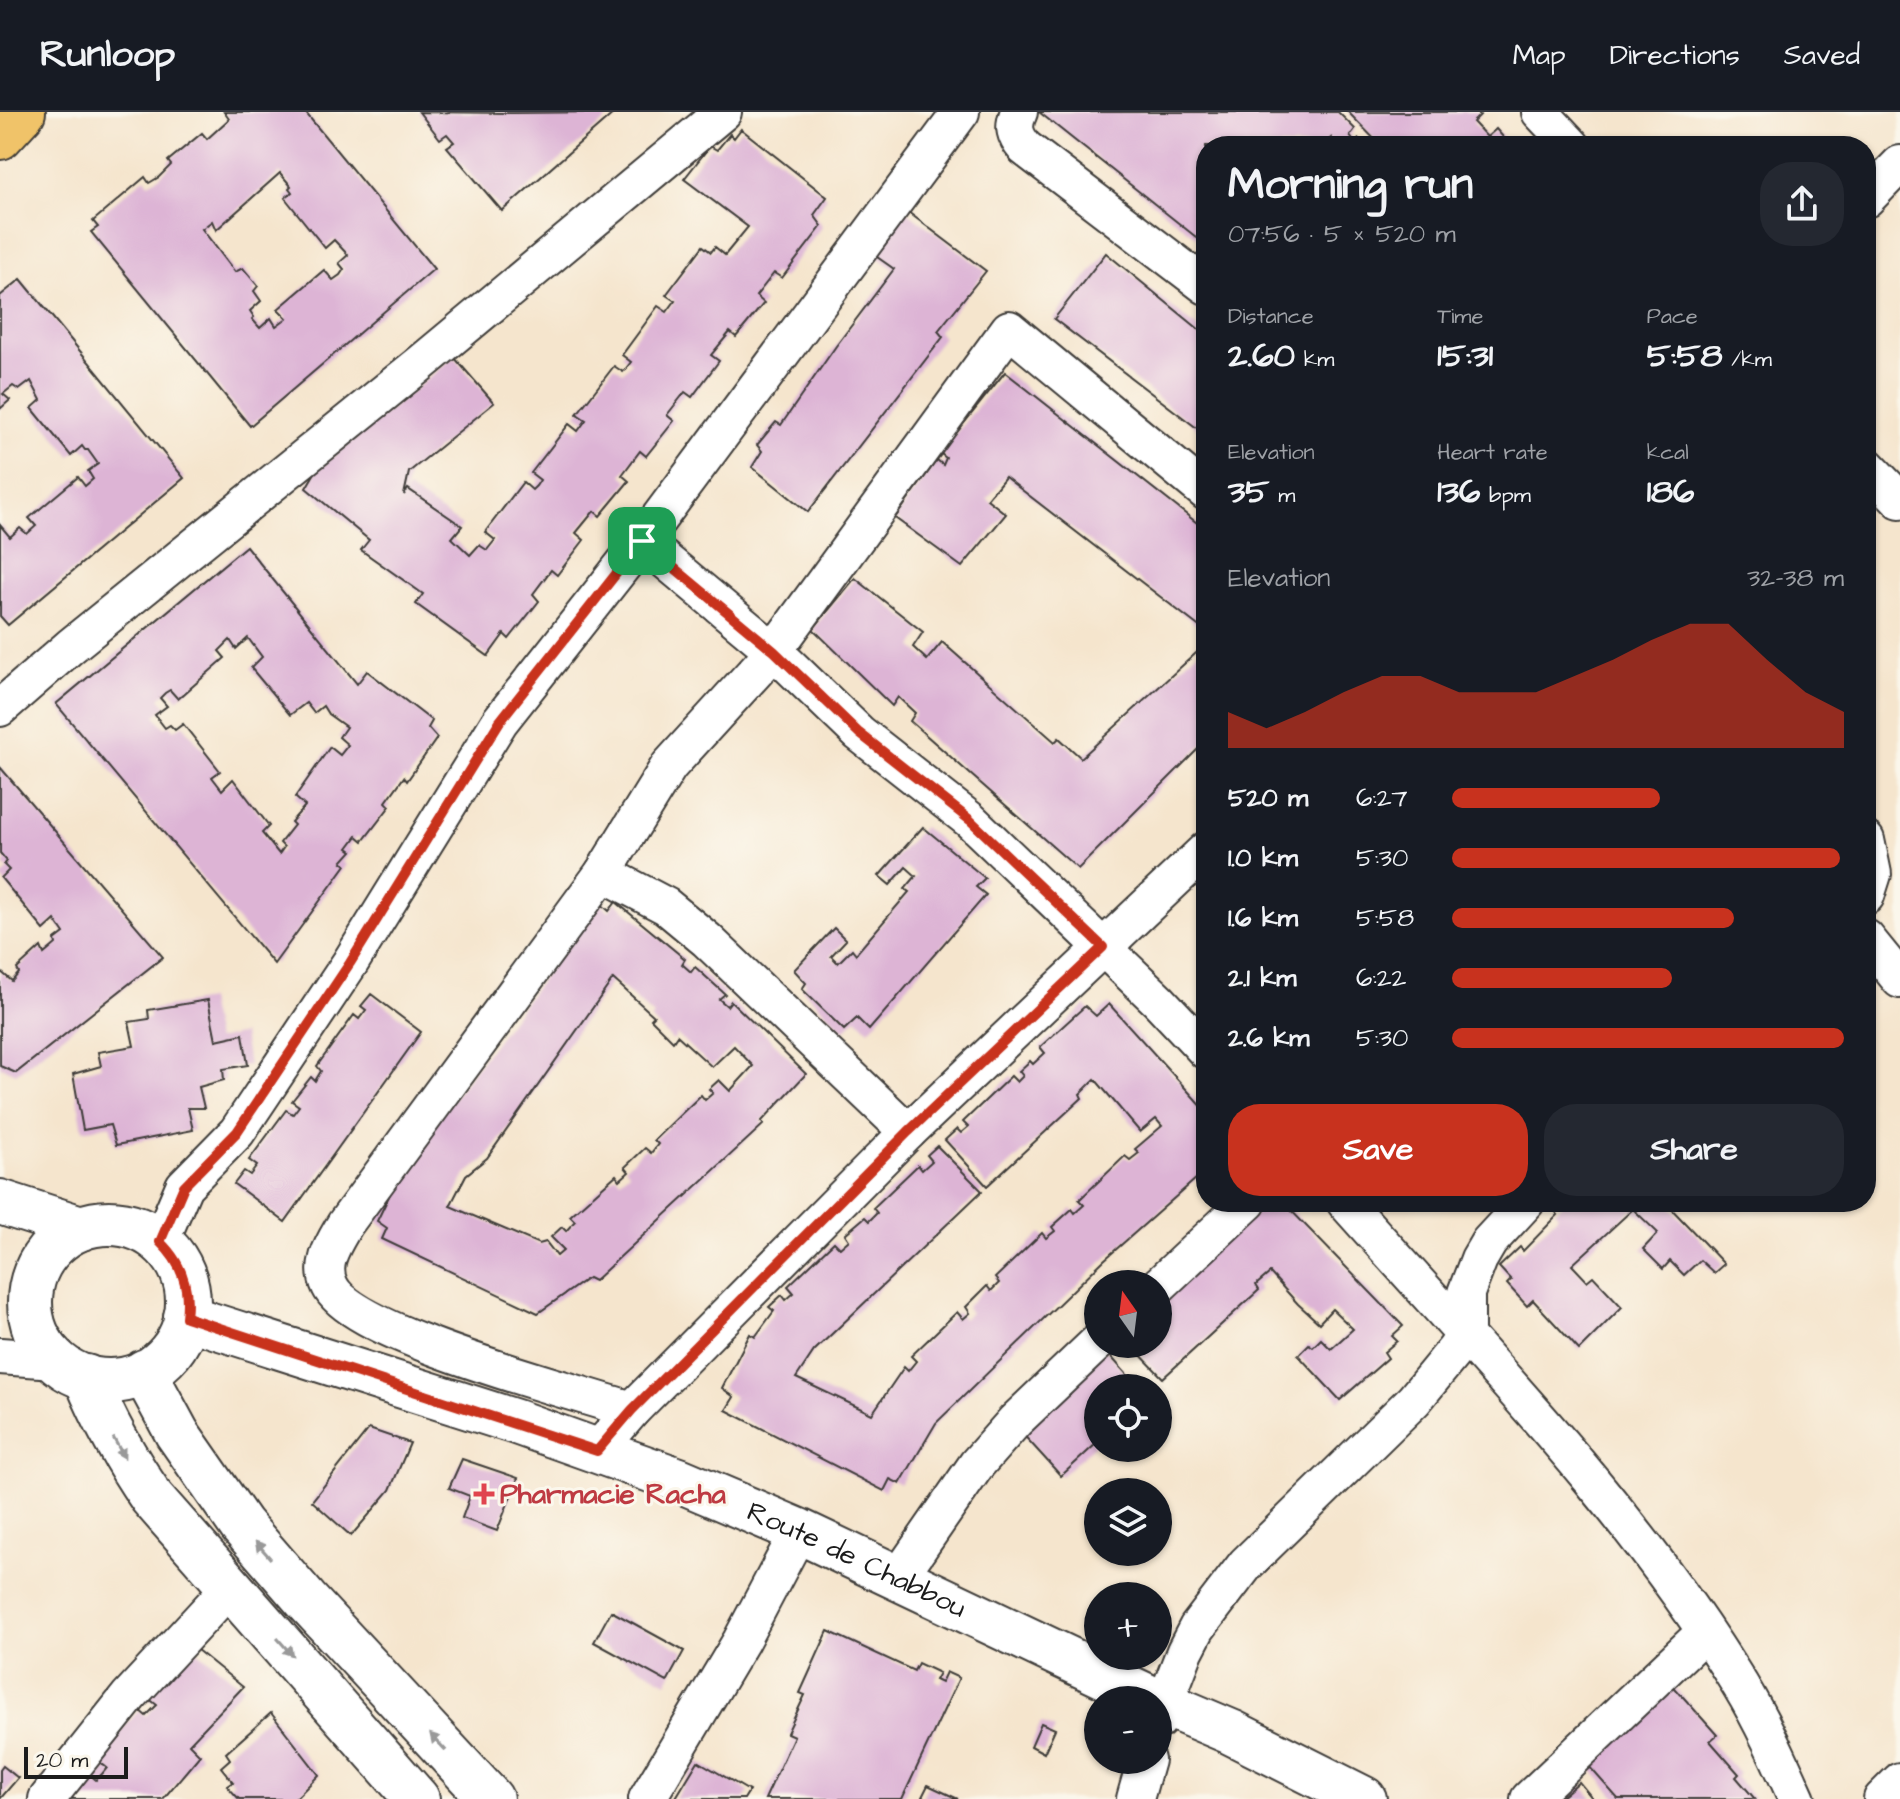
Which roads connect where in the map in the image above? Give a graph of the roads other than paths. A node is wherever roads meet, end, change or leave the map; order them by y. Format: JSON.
{"nodes":[{"id":1,"x":23,"y":112,"type":"edge"},
{"id":2,"x":723,"y":112,"type":"edge"},
{"id":3,"x":961,"y":112,"type":"edge"},
{"id":4,"x":1019,"y":112,"type":"edge"},
{"id":5,"x":1540,"y":112,"type":"edge"},
{"id":6,"x":1563,"y":136,"type":"edge"},
{"id":7,"x":0,"y":137,"type":"edge"},
{"id":8,"x":1900,"y":164,"type":"edge"},
{"id":9,"x":1876,"y":189,"type":"edge"},
{"id":10,"x":1196,"y":278,"type":"edge"},
{"id":11,"x":1196,"y":484,"type":"edge"},
{"id":12,"x":642,"y":541,"type":"junction"},
{"id":13,"x":774,"y":651,"type":"junction"},
{"id":14,"x":0,"y":708,"type":"edge"},
{"id":15,"x":1196,"y":859,"type":"edge"},
{"id":16,"x":603,"y":873,"type":"junction"},
{"id":17,"x":1103,"y":947,"type":"junction"},
{"id":18,"x":1876,"y":950,"type":"edge"},
{"id":19,"x":1900,"y":980,"type":"edge"},
{"id":20,"x":1196,"y":1041,"type":"edge"},
{"id":21,"x":908,"y":1132,"type":"junction"},
{"id":22,"x":0,"y":1202,"type":"edge"},
{"id":23,"x":1237,"y":1212,"type":"edge"},
{"id":24,"x":1354,"y":1212,"type":"edge"},
{"id":25,"x":1517,"y":1212,"type":"edge"},
{"id":26,"x":81,"y":1228,"type":"junction"},
{"id":27,"x":160,"y":1242,"type":"junction"},
{"id":28,"x":1172,"y":1273,"type":"edge"},
{"id":29,"x":15,"y":1280,"type":"edge"},
{"id":30,"x":186,"y":1317,"type":"junction"},
{"id":31,"x":1466,"y":1333,"type":"junction"},
{"id":32,"x":1084,"y":1355,"type":"edge"},
{"id":33,"x":0,"y":1356,"type":"edge"},
{"id":34,"x":70,"y":1369,"type":"junction"},
{"id":35,"x":144,"y":1372,"type":"junction"},
{"id":36,"x":632,"y":1410,"type":"junction"},
{"id":37,"x":597,"y":1451,"type":"junction"},
{"id":38,"x":799,"y":1531,"type":"junction"},
{"id":39,"x":898,"y":1578,"type":"junction"},
{"id":40,"x":231,"y":1586,"type":"junction"},
{"id":41,"x":1705,"y":1632,"type":"junction"},
{"id":42,"x":1117,"y":1686,"type":"edge"},
{"id":43,"x":1169,"y":1686,"type":"edge"},
{"id":44,"x":1172,"y":1712,"type":"edge"},
{"id":45,"x":1142,"y":1774,"type":"edge"},
{"id":46,"x":1900,"y":1781,"type":"edge"},
{"id":47,"x":47,"y":1799,"type":"edge"},
{"id":48,"x":417,"y":1799,"type":"edge"},
{"id":49,"x":491,"y":1799,"type":"edge"},
{"id":50,"x":647,"y":1799,"type":"edge"},
{"id":51,"x":1135,"y":1799,"type":"edge"},
{"id":52,"x":1364,"y":1799,"type":"edge"},
{"id":53,"x":1529,"y":1799,"type":"edge"},
{"id":54,"x":1797,"y":1799,"type":"edge"},
{"id":55,"x":1882,"y":1799,"type":"edge"}],
"edges":[{"from":1,"to":7,"type":"highway"},
{"from":2,"to":14,"type":"street"},
{"from":3,"to":12,"type":"street"},
{"from":4,"to":10,"type":"street"},
{"from":5,"to":6,"type":"street"},
{"from":8,"to":9,"type":"street"},
{"from":11,"to":13,"type":"street"},
{"from":12,"to":13,"type":"street"},
{"from":12,"to":27,"type":"street"},
{"from":13,"to":16,"type":"street"},
{"from":13,"to":17,"type":"street"},
{"from":15,"to":17,"type":"street"},
{"from":16,"to":21,"type":"street"},
{"from":16,"to":36,"type":"street"},
{"from":17,"to":20,"type":"street"},
{"from":17,"to":21,"type":"street"},
{"from":18,"to":19,"type":"street"},
{"from":21,"to":36,"type":"street"},
{"from":22,"to":26,"type":"street"},
{"from":23,"to":28,"type":"street"},
{"from":24,"to":31,"type":"street"},
{"from":25,"to":31,"type":"street"},
{"from":26,"to":27,"type":"street"},
{"from":26,"to":29,"type":"street"},
{"from":27,"to":30,"type":"street"},
{"from":29,"to":34,"type":"street"},
{"from":30,"to":35,"type":"street"},
{"from":30,"to":37,"type":"street","name":"Route de Chabbou"},
{"from":31,"to":41,"type":"street"},
{"from":31,"to":43,"type":"street"},
{"from":32,"to":39,"type":"street"},
{"from":33,"to":34,"type":"street"},
{"from":34,"to":35,"type":"street"},
{"from":34,"to":40,"type":"street","one_way":true},
{"from":49,"to":35,"type":"street","one_way":true},
{"from":36,"to":37,"type":"street"},
{"from":37,"to":38,"type":"street","name":"Route de Chabbou"},
{"from":38,"to":39,"type":"street","name":"Route de Chabbou"},
{"from":38,"to":50,"type":"street"},
{"from":39,"to":42,"type":"street","name":"Route de Chabbou"},
{"from":40,"to":47,"type":"street"},
{"from":40,"to":48,"type":"street","one_way":true},
{"from":41,"to":53,"type":"street"},
{"from":41,"to":54,"type":"street"},
{"from":44,"to":52,"type":"street","name":"Route de Chabbou"},
{"from":45,"to":51,"type":"street"},
{"from":46,"to":55,"type":"street"}]}
